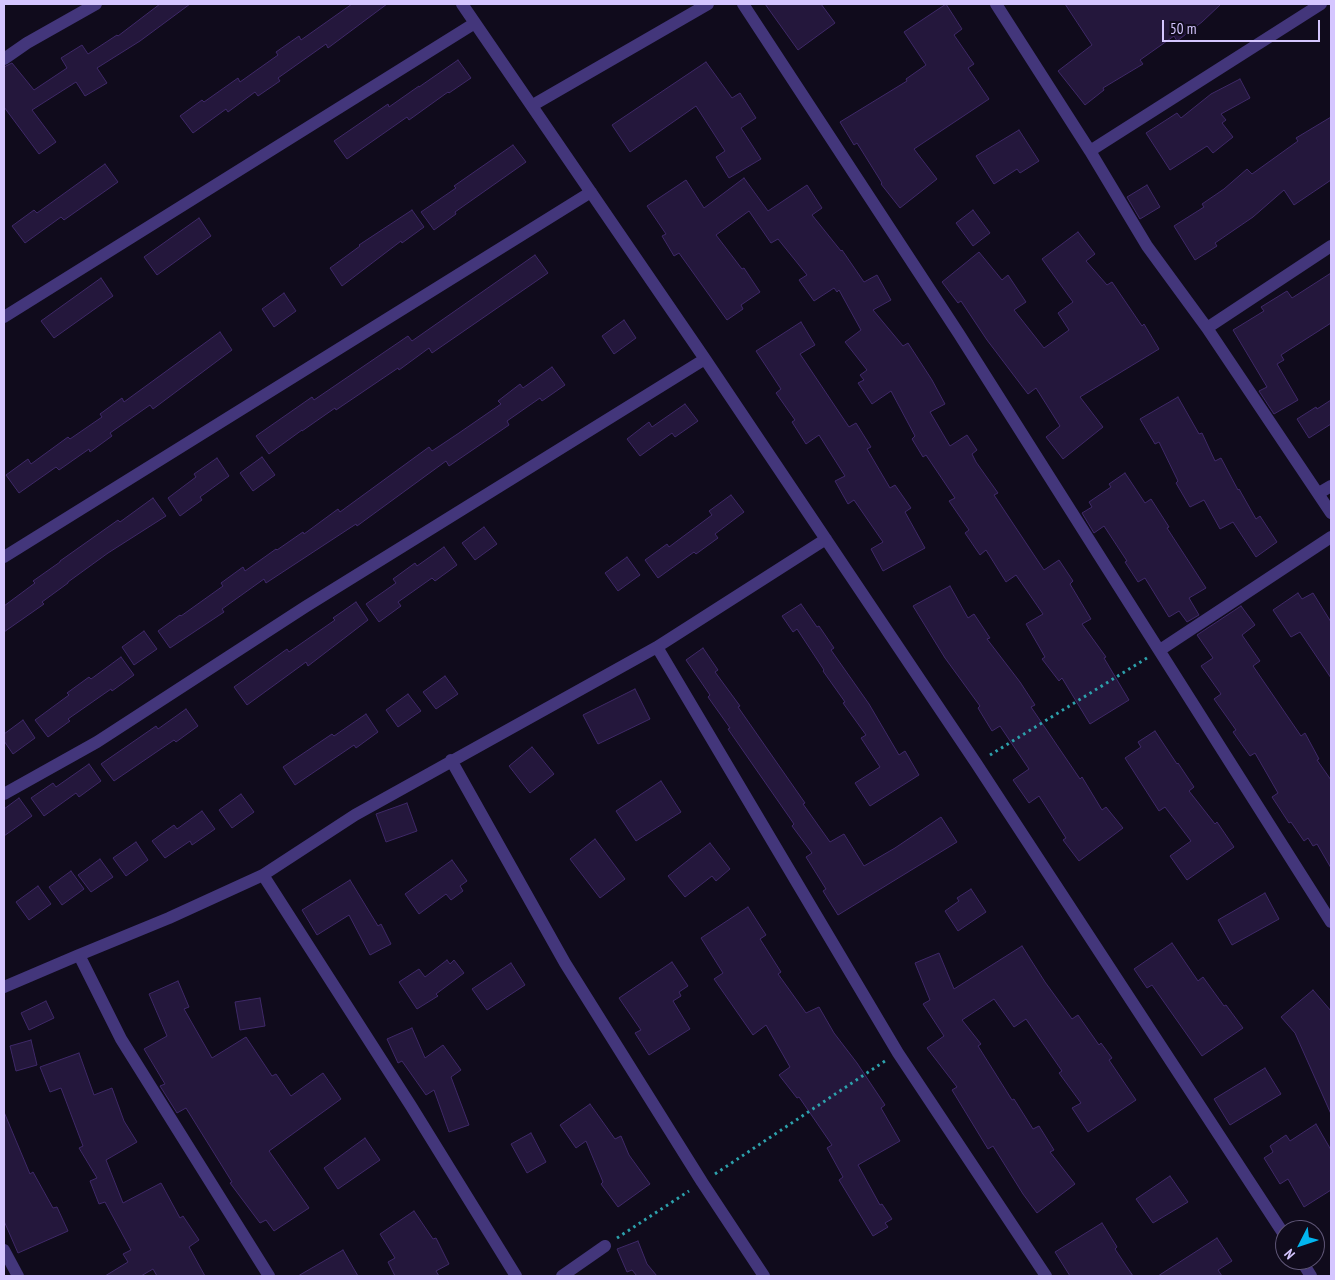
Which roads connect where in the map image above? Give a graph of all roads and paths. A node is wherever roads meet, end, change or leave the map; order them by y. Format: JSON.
{"nodes":[{"id":1,"x":96,"y":4,"type":"edge"},
{"id":2,"x":462,"y":4,"type":"edge"},
{"id":3,"x":708,"y":4,"type":"edge"},
{"id":4,"x":743,"y":4,"type":"edge"},
{"id":5,"x":996,"y":4,"type":"edge"},
{"id":6,"x":1321,"y":4,"type":"edge"},
{"id":7,"x":475,"y":23,"type":"junction"},
{"id":8,"x":4,"y":59,"type":"edge"},
{"id":9,"x":533,"y":105,"type":"junction"},
{"id":10,"x":1090,"y":150,"type":"junction"},
{"id":11,"x":591,"y":192,"type":"junction"},
{"id":12,"x":1331,"y":246,"type":"edge"},
{"id":13,"x":4,"y":317,"type":"edge"},
{"id":14,"x":1208,"y":328,"type":"junction"},
{"id":15,"x":705,"y":359,"type":"junction"},
{"id":16,"x":1331,"y":486,"type":"edge"},
{"id":17,"x":1318,"y":493,"type":"junction"},
{"id":18,"x":1331,"y":513,"type":"edge"},
{"id":19,"x":1331,"y":537,"type":"edge"},
{"id":20,"x":826,"y":539,"type":"junction"},
{"id":21,"x":4,"y":557,"type":"edge"},
{"id":22,"x":657,"y":647,"type":"junction"},
{"id":23,"x":1160,"y":650,"type":"junction"},
{"id":24,"x":451,"y":760,"type":"junction"},
{"id":25,"x":976,"y":764,"type":"junction"},
{"id":26,"x":4,"y":794,"type":"edge"},
{"id":27,"x":263,"y":875,"type":"junction"},
{"id":28,"x":1331,"y":922,"type":"edge"},
{"id":29,"x":79,"y":955,"type":"junction"},
{"id":30,"x":4,"y":987,"type":"edge"},
{"id":31,"x":898,"y":1053,"type":"junction"},
{"id":32,"x":702,"y":1182,"type":"junction"},
{"id":33,"x":1275,"y":1221,"type":"edge"},
{"id":34,"x":606,"y":1246,"type":"joint"},
{"id":35,"x":4,"y":1250,"type":"edge"},
{"id":36,"x":18,"y":1276,"type":"edge"},
{"id":37,"x":269,"y":1276,"type":"edge"},
{"id":38,"x":516,"y":1276,"type":"edge"},
{"id":39,"x":562,"y":1276,"type":"edge"},
{"id":40,"x":764,"y":1276,"type":"edge"},
{"id":41,"x":1046,"y":1276,"type":"edge"}],
"edges":[{"from":1,"to":8,"type":"street"},
{"from":2,"to":7,"type":"street"},
{"from":3,"to":9,"type":"street"},
{"from":4,"to":23,"type":"street"},
{"from":5,"to":10,"type":"street"},
{"from":6,"to":10,"type":"street"},
{"from":7,"to":9,"type":"street"},
{"from":7,"to":13,"type":"street"},
{"from":9,"to":11,"type":"street"},
{"from":10,"to":14,"type":"street"},
{"from":11,"to":15,"type":"street"},
{"from":11,"to":21,"type":"street"},
{"from":12,"to":14,"type":"street"},
{"from":14,"to":17,"type":"street"},
{"from":15,"to":20,"type":"street"},
{"from":15,"to":26,"type":"street"},
{"from":16,"to":17,"type":"street"},
{"from":17,"to":18,"type":"street"},
{"from":19,"to":23,"type":"street"},
{"from":20,"to":22,"type":"street"},
{"from":20,"to":25,"type":"street"},
{"from":22,"to":24,"type":"street"},
{"from":22,"to":31,"type":"street"},
{"from":23,"to":25,"type":"path"},
{"from":23,"to":28,"type":"street"},
{"from":24,"to":27,"type":"street"},
{"from":24,"to":32,"type":"street"},
{"from":25,"to":33,"type":"street"},
{"from":27,"to":29,"type":"street"},
{"from":27,"to":38,"type":"street"},
{"from":29,"to":30,"type":"street"},
{"from":29,"to":37,"type":"street"},
{"from":31,"to":32,"type":"path"},
{"from":31,"to":41,"type":"street"},
{"from":32,"to":34,"type":"path"},
{"from":32,"to":40,"type":"street"},
{"from":34,"to":39,"type":"street"},
{"from":35,"to":36,"type":"street"}]}
